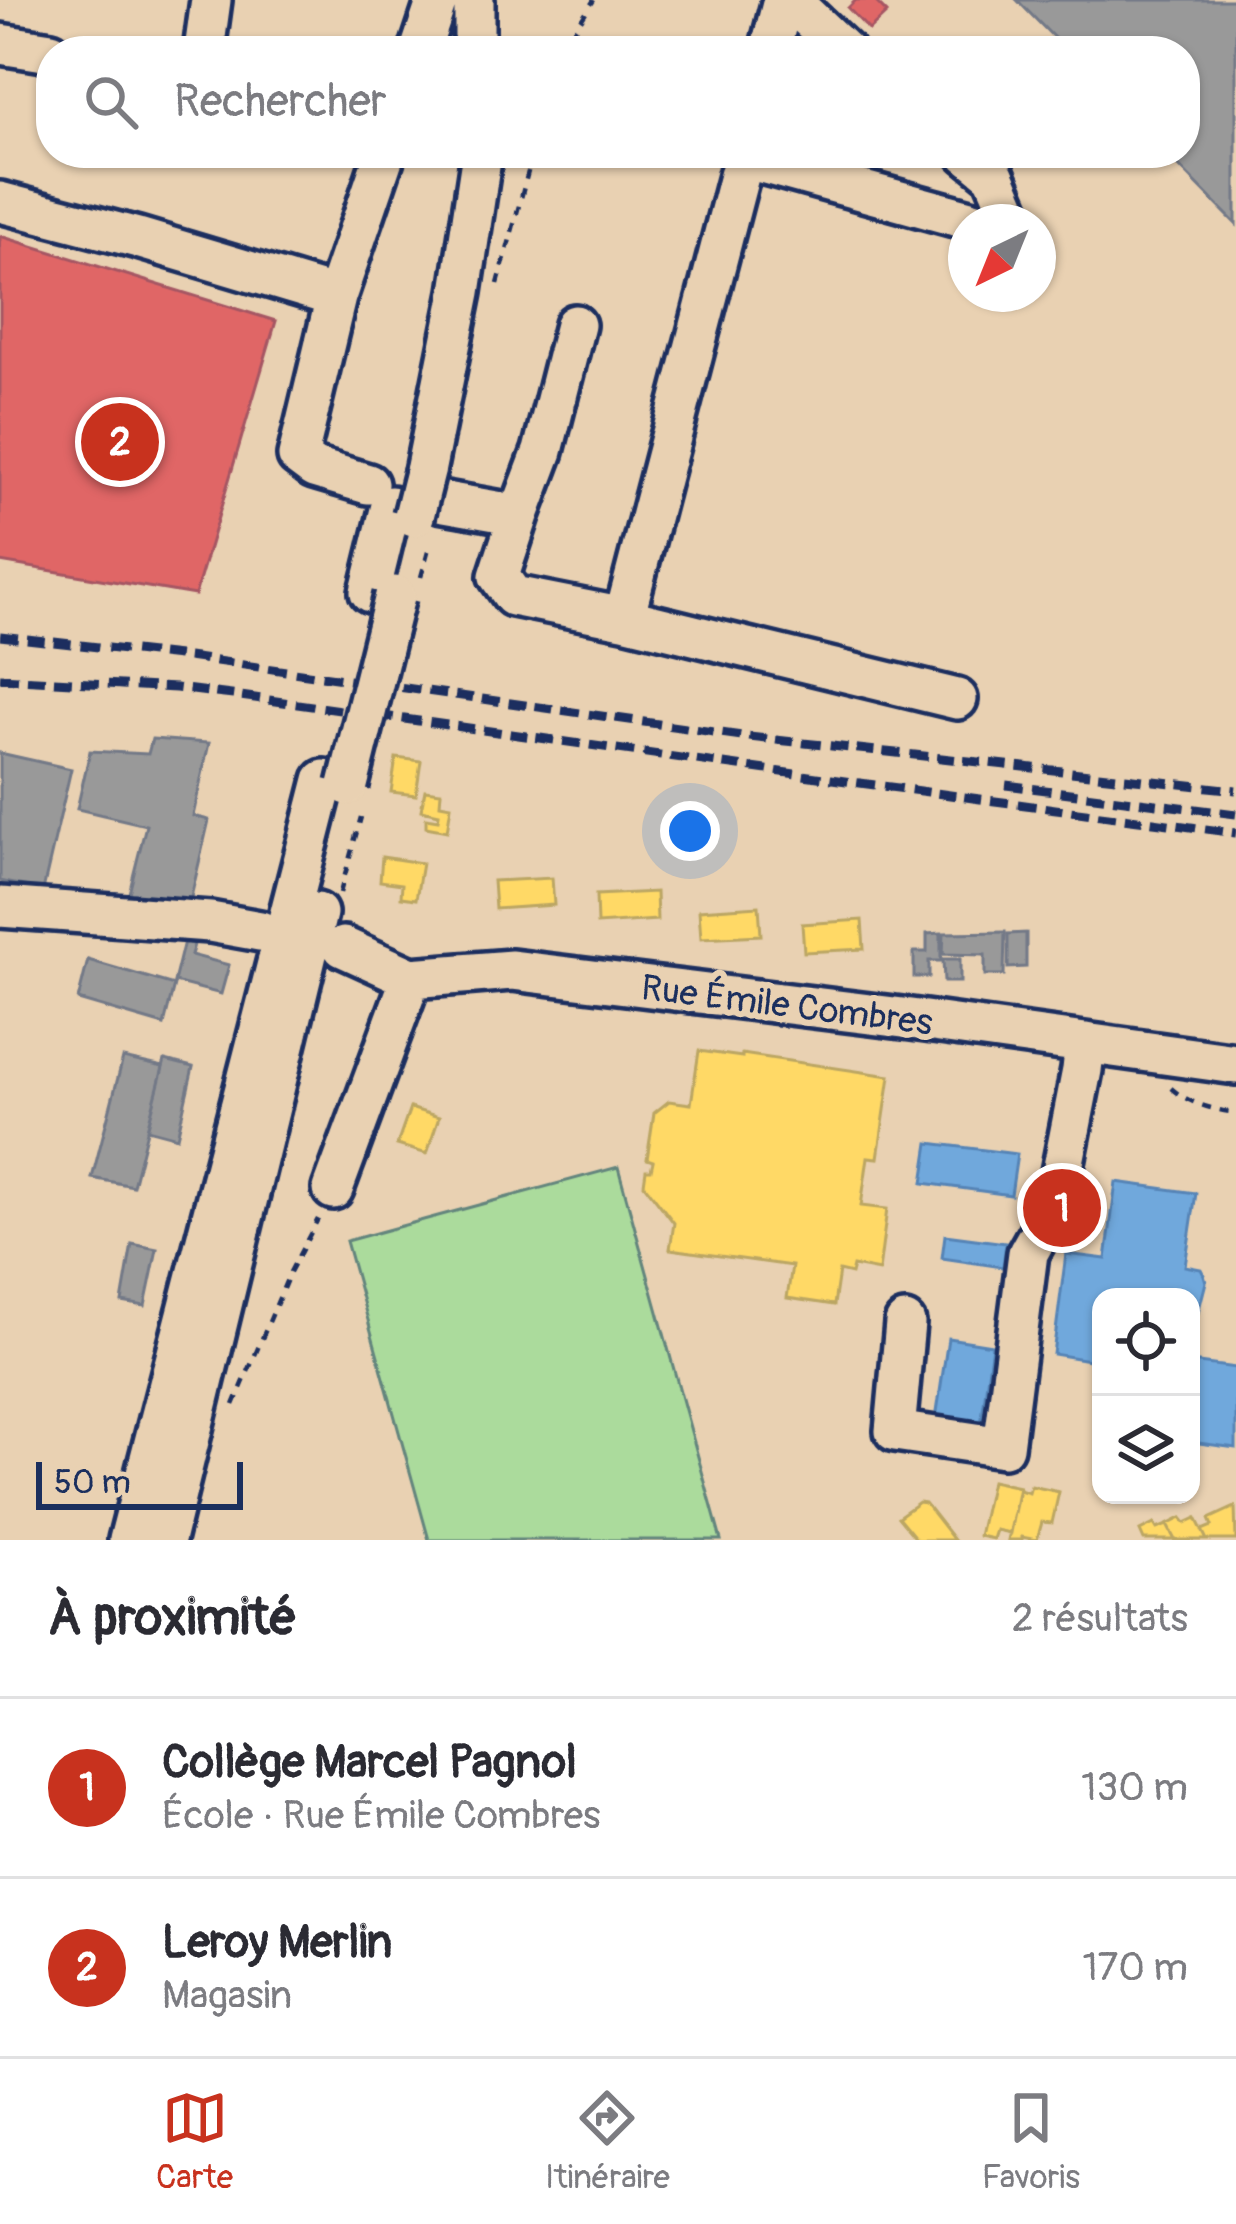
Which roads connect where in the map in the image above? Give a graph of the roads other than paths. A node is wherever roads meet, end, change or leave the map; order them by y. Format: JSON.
{"nodes":[{"id":1,"x":211,"y":0,"type":"edge"},
{"id":2,"x":437,"y":0,"type":"edge"},
{"id":3,"x":474,"y":0,"type":"edge"},
{"id":4,"x":489,"y":0,"type":"edge"},
{"id":5,"x":787,"y":0,"type":"edge"},
{"id":6,"x":206,"y":36,"type":"edge"},
{"id":7,"x":425,"y":36,"type":"edge"},
{"id":8,"x":473,"y":36,"type":"edge"},
{"id":9,"x":488,"y":36,"type":"edge"},
{"id":10,"x":775,"y":36,"type":"edge"},
{"id":11,"x":827,"y":36,"type":"edge"},
{"id":12,"x":0,"y":44,"type":"edge"},
{"id":13,"x":36,"y":50,"type":"edge"},
{"id":14,"x":380,"y":168,"type":"edge"},
{"id":15,"x":463,"y":168,"type":"edge"},
{"id":16,"x":480,"y":168,"type":"edge"},
{"id":17,"x":741,"y":168,"type":"edge"},
{"id":18,"x":786,"y":168,"type":"edge"},
{"id":19,"x":985,"y":168,"type":"edge"},
{"id":20,"x":0,"y":202,"type":"edge"},
{"id":21,"x":1006,"y":204,"type":"edge"},
{"id":22,"x":948,"y":214,"type":"edge"},
{"id":23,"x":336,"y":297,"type":"junction"},
{"id":24,"x":574,"y":325,"type":"dead end"},
{"id":25,"x":410,"y":498,"type":"junction"},
{"id":26,"x":518,"y":514,"type":"junction"},
{"id":27,"x":624,"y":618,"type":"junction"},
{"id":28,"x":957,"y":699,"type":"dead end"},
{"id":29,"x":336,"y":783,"type":"junction"},
{"id":30,"x":0,"y":907,"type":"edge"},
{"id":31,"x":260,"y":932,"type":"dead end"},
{"id":32,"x":343,"y":947,"type":"dead end"},
{"id":33,"x":410,"y":978,"type":"junction"},
{"id":34,"x":1085,"y":1043,"type":"junction"},
{"id":35,"x":1236,"y":1064,"type":"edge"},
{"id":36,"x":333,"y":1189,"type":"road end"},
{"id":37,"x":905,"y":1323,"type":"dead end"},
{"id":38,"x":129,"y":1540,"type":"edge"},
{"id":39,"x":165,"y":1540,"type":"edge"}],
"edges":[{"from":1,"to":6,"type":"street"},
{"from":2,"to":7,"type":"street"},
{"from":3,"to":8,"type":"street"},
{"from":4,"to":9,"type":"street"},
{"from":5,"to":10,"type":"street"},
{"from":5,"to":11,"type":"street"},
{"from":12,"to":13,"type":"street"},
{"from":14,"to":23,"type":"street"},
{"from":15,"to":25,"type":"street"},
{"from":16,"to":25,"type":"street"},
{"from":17,"to":27,"type":"street"},
{"from":18,"to":22,"type":"street"},
{"from":19,"to":21,"type":"street"},
{"from":20,"to":23,"type":"street"},
{"from":23,"to":25,"type":"street"},
{"from":24,"to":26,"type":"street"},
{"from":25,"to":26,"type":"street"},
{"from":25,"to":29,"type":"street","bridge":true},
{"from":26,"to":27,"type":"street"},
{"from":27,"to":28,"type":"street"},
{"from":29,"to":38,"type":"street"},
{"from":29,"to":39,"type":"street"},
{"from":30,"to":31,"type":"street"},
{"from":32,"to":33,"type":"street","name":"Rue Émile Combres"},
{"from":33,"to":34,"type":"street","name":"Rue Émile Combres"},
{"from":33,"to":36,"type":"street"},
{"from":34,"to":35,"type":"street","name":"Rue Émile Combres"},
{"from":34,"to":37,"type":"street"}]}
